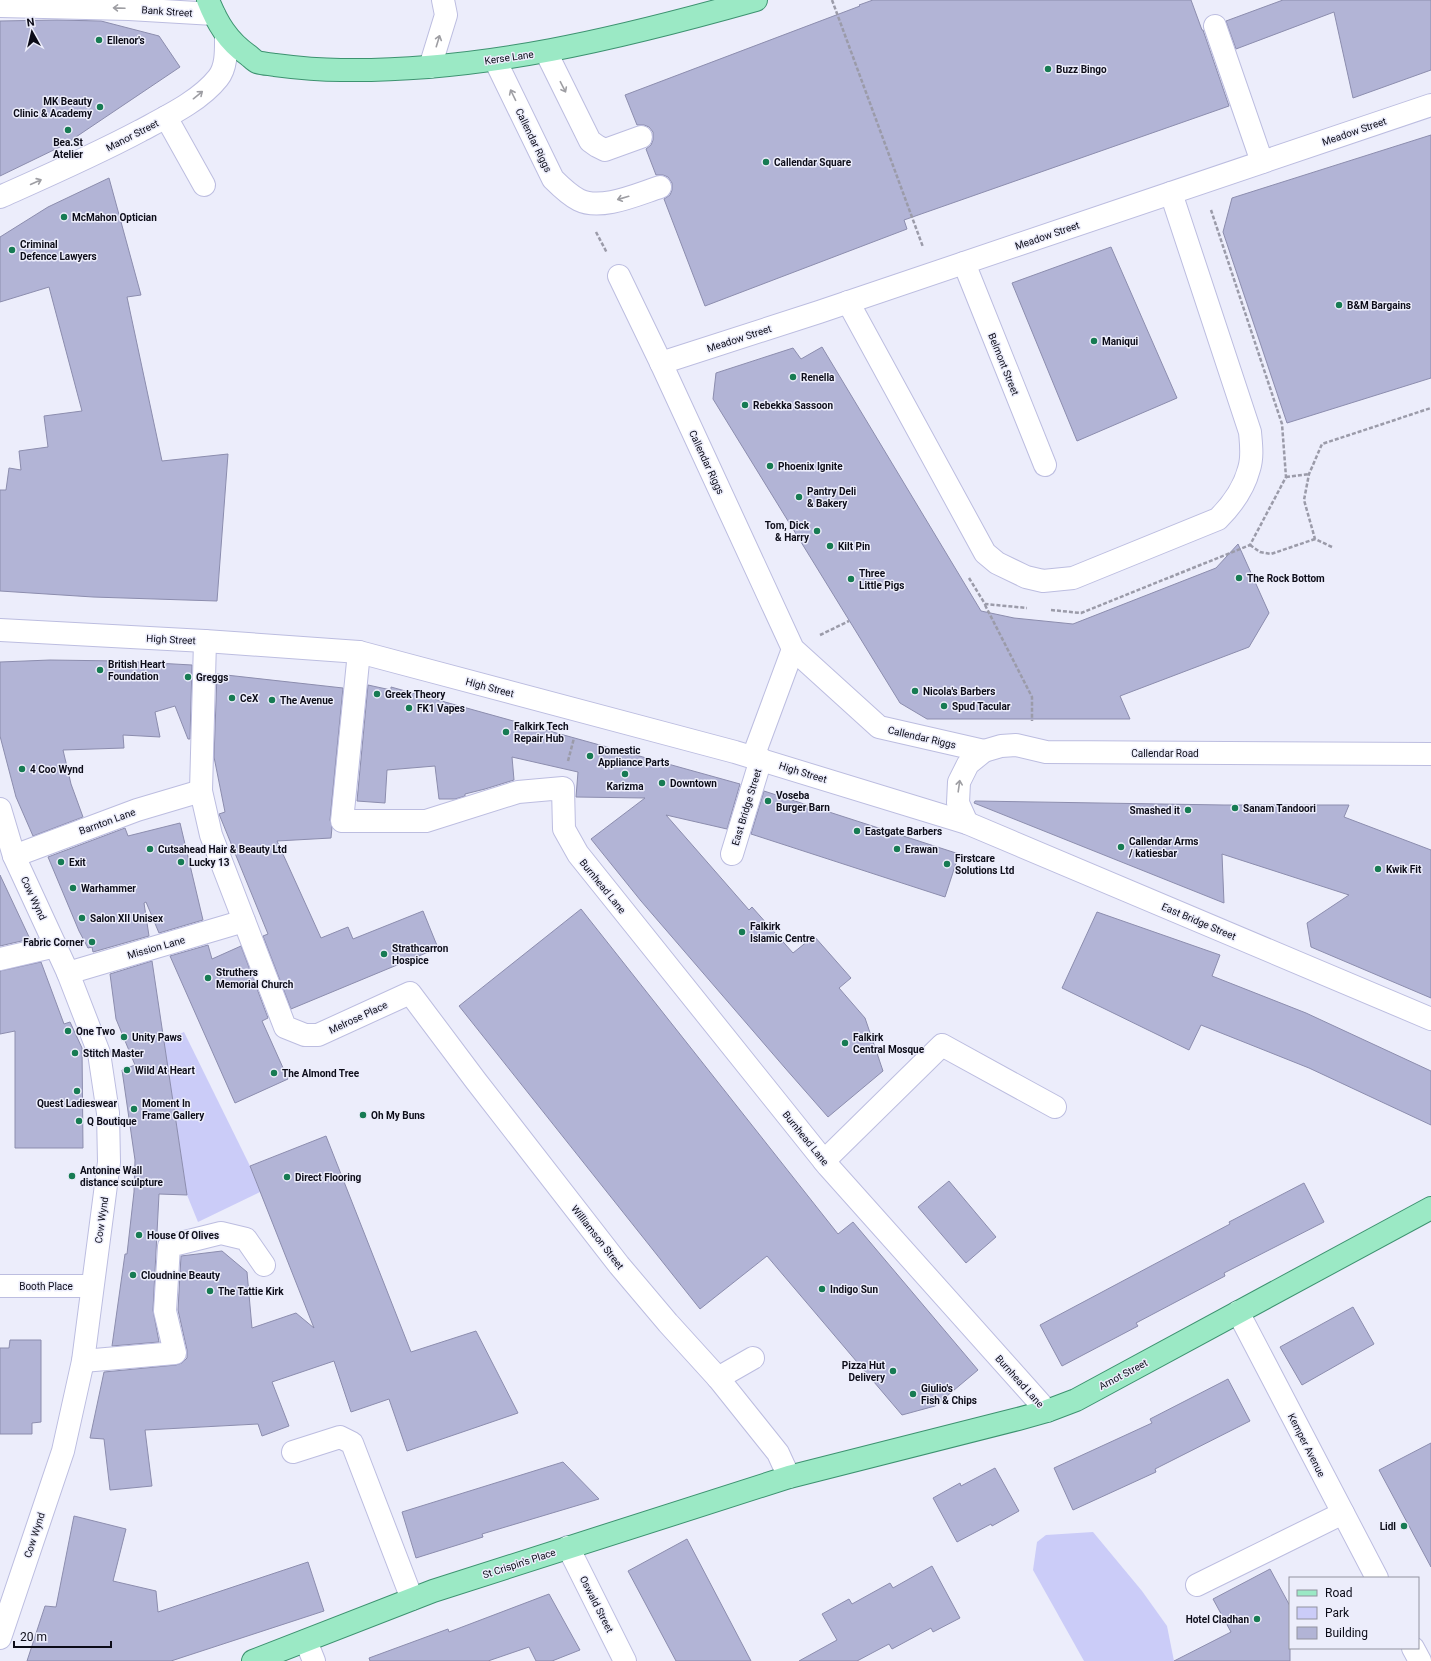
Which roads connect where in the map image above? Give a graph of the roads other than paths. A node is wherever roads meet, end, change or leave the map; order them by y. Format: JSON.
{"nodes":[{"id":1,"x":756,"y":0,"type":"edge"},
{"id":2,"x":34,"y":3,"type":"edge"},
{"id":3,"x":0,"y":6,"type":"edge"},
{"id":4,"x":211,"y":7,"type":"edge"},
{"id":5,"x":445,"y":7,"type":"edge"},
{"id":6,"x":1215,"y":26,"type":"dead end"},
{"id":7,"x":226,"y":36,"type":"junction"},
{"id":8,"x":546,"y":52,"type":"junction"},
{"id":9,"x":496,"y":60,"type":"junction"},
{"id":10,"x":430,"y":67,"type":"junction"},
{"id":11,"x":1431,"y":105,"type":"edge"},
{"id":12,"x":166,"y":117,"type":"junction"},
{"id":13,"x":641,"y":137,"type":"dead end"},
{"id":14,"x":1262,"y":162,"type":"junction"},
{"id":15,"x":204,"y":185,"type":"dead end"},
{"id":16,"x":660,"y":187,"type":"dead end"},
{"id":17,"x":1171,"y":193,"type":"junction"},
{"id":18,"x":0,"y":197,"type":"edge"},
{"id":19,"x":964,"y":263,"type":"junction"},
{"id":20,"x":619,"y":276,"type":"road end"},
{"id":21,"x":848,"y":302,"type":"junction"},
{"id":22,"x":662,"y":362,"type":"junction"},
{"id":23,"x":1045,"y":465,"type":"dead end"},
{"id":24,"x":0,"y":630,"type":"edge"},
{"id":25,"x":205,"y":641,"type":"junction"},
{"id":26,"x":793,"y":649,"type":"junction"},
{"id":27,"x":358,"y":652,"type":"junction"},
{"id":28,"x":992,"y":749,"type":"junction"},
{"id":29,"x":1431,"y":754,"type":"edge"},
{"id":30,"x":757,"y":758,"type":"junction"},
{"id":31,"x":201,"y":790,"type":"junction"},
{"id":32,"x":0,"y":809,"type":"edge"},
{"id":33,"x":967,"y":823,"type":"junction"},
{"id":34,"x":732,"y":854,"type":"dead end"},
{"id":35,"x":14,"y":856,"type":"junction"},
{"id":36,"x":244,"y":922,"type":"junction"},
{"id":37,"x":56,"y":946,"type":"junction"},
{"id":38,"x":0,"y":959,"type":"edge"},
{"id":39,"x":68,"y":973,"type":"junction"},
{"id":40,"x":410,"y":993,"type":"joint"},
{"id":41,"x":1431,"y":1019,"type":"edge"},
{"id":42,"x":1055,"y":1107,"type":"dead end"},
{"id":43,"x":824,"y":1161,"type":"junction"},
{"id":44,"x":1431,"y":1208,"type":"edge"},
{"id":45,"x":264,"y":1265,"type":"dead end"},
{"id":46,"x":0,"y":1286,"type":"edge"},
{"id":47,"x":92,"y":1286,"type":"junction"},
{"id":48,"x":1238,"y":1312,"type":"junction"},
{"id":49,"x":753,"y":1358,"type":"dead end"},
{"id":50,"x":83,"y":1361,"type":"junction"},
{"id":51,"x":718,"y":1378,"type":"junction"},
{"id":52,"x":1046,"y":1411,"type":"junction"},
{"id":53,"x":293,"y":1452,"type":"dead end"},
{"id":54,"x":789,"y":1477,"type":"junction"},
{"id":55,"x":1343,"y":1513,"type":"junction"},
{"id":56,"x":568,"y":1547,"type":"junction"},
{"id":57,"x":1375,"y":1577,"type":"edge"},
{"id":58,"x":1198,"y":1585,"type":"dead end"},
{"id":59,"x":412,"y":1599,"type":"junction"},
{"id":60,"x":0,"y":1638,"type":"edge"},
{"id":61,"x":306,"y":1641,"type":"junction"},
{"id":62,"x":1414,"y":1649,"type":"edge"},
{"id":63,"x":253,"y":1661,"type":"edge"},
{"id":64,"x":314,"y":1661,"type":"edge"},
{"id":65,"x":626,"y":1661,"type":"edge"},
{"id":66,"x":1420,"y":1661,"type":"edge"}],
"edges":[{"from":1,"to":8,"type":"main road","name":"Kerse Lane"},
{"from":2,"to":3,"type":"street","name":"Bank Street"},
{"from":4,"to":2,"type":"street","name":"Bank Street","one_way":true},
{"from":4,"to":7,"type":"main road"},
{"from":10,"to":5,"type":"street","one_way":true},
{"from":6,"to":14,"type":"street"},
{"from":7,"to":10,"type":"main road","name":"Kerse Lane"},
{"from":12,"to":7,"type":"street","name":"Manor Street","one_way":true},
{"from":8,"to":9,"type":"main road","name":"Kerse Lane"},
{"from":8,"to":13,"type":"street","one_way":true},
{"from":9,"to":10,"type":"main road","name":"Kerse Lane"},
{"from":16,"to":9,"type":"street","name":"Callendar Riggs","one_way":true},
{"from":11,"to":14,"type":"street","name":"Meadow Street"},
{"from":12,"to":15,"type":"street"},
{"from":18,"to":12,"type":"street","name":"Manor Street","one_way":true},
{"from":14,"to":17,"type":"street","name":"Meadow Street"},
{"from":17,"to":19,"type":"street","name":"Meadow Street"},
{"from":17,"to":21,"type":"street"},
{"from":19,"to":21,"type":"street","name":"Meadow Street"},
{"from":19,"to":23,"type":"street","name":"Belmont Street"},
{"from":20,"to":22,"type":"street","name":"Callendar Riggs"},
{"from":21,"to":22,"type":"street","name":"Meadow Street"},
{"from":22,"to":26,"type":"street","name":"Callendar Riggs"},
{"from":24,"to":25,"type":"street","name":"High Street"},
{"from":25,"to":27,"type":"street","name":"High Street"},
{"from":25,"to":31,"type":"street"},
{"from":26,"to":28,"type":"street","name":"Callendar Riggs"},
{"from":26,"to":30,"type":"street"},
{"from":27,"to":30,"type":"street","name":"High Street"},
{"from":27,"to":43,"type":"street","name":"Burnhead Lane"},
{"from":28,"to":29,"type":"street","name":"Callendar Road"},
{"from":33,"to":28,"type":"street","one_way":true},
{"from":30,"to":33,"type":"street","name":"High Street"},
{"from":30,"to":34,"type":"street","name":"East Bridge Street"},
{"from":31,"to":35,"type":"street","name":"Barnton Lane"},
{"from":31,"to":36,"type":"street"},
{"from":32,"to":35,"type":"street","name":"Cow Wynd"},
{"from":33,"to":41,"type":"street","name":"East Bridge Street"},
{"from":35,"to":37,"type":"street","name":"Cow Wynd"},
{"from":36,"to":39,"type":"street","name":"Mission Lane"},
{"from":36,"to":40,"type":"street","name":"Melrose Place"},
{"from":37,"to":38,"type":"street"},
{"from":37,"to":39,"type":"street","name":"Cow Wynd"},
{"from":39,"to":47,"type":"street","name":"Cow Wynd"},
{"from":40,"to":51,"type":"street","name":"Williamson Street"},
{"from":42,"to":43,"type":"street"},
{"from":43,"to":52,"type":"street","name":"Burnhead Lane"},
{"from":44,"to":48,"type":"main road","name":"Arnot Street"},
{"from":45,"to":50,"type":"street"},
{"from":46,"to":47,"type":"street","name":"Booth Place"},
{"from":47,"to":50,"type":"street","name":"Cow Wynd"},
{"from":48,"to":52,"type":"main road","name":"Arnot Street"},
{"from":48,"to":55,"type":"street","name":"Kemper Avenue"},
{"from":49,"to":51,"type":"street"},
{"from":50,"to":60,"type":"street","name":"Cow Wynd"},
{"from":51,"to":54,"type":"street","name":"Williamson Street"},
{"from":52,"to":54,"type":"main road","name":"Arnot Street"},
{"from":53,"to":59,"type":"street"},
{"from":54,"to":56,"type":"main road","name":"St Crispin's Place"},
{"from":55,"to":57,"type":"street","name":"Kemper Avenue"},
{"from":55,"to":58,"type":"street"},
{"from":56,"to":59,"type":"main road","name":"St Crispin's Place"},
{"from":56,"to":65,"type":"street","name":"Oswald Street"},
{"from":59,"to":61,"type":"main road","name":"St Crispin's Place"},
{"from":61,"to":63,"type":"main road","name":"St Crispin's Place"},
{"from":61,"to":64,"type":"street"},
{"from":62,"to":66,"type":"street"}]}
